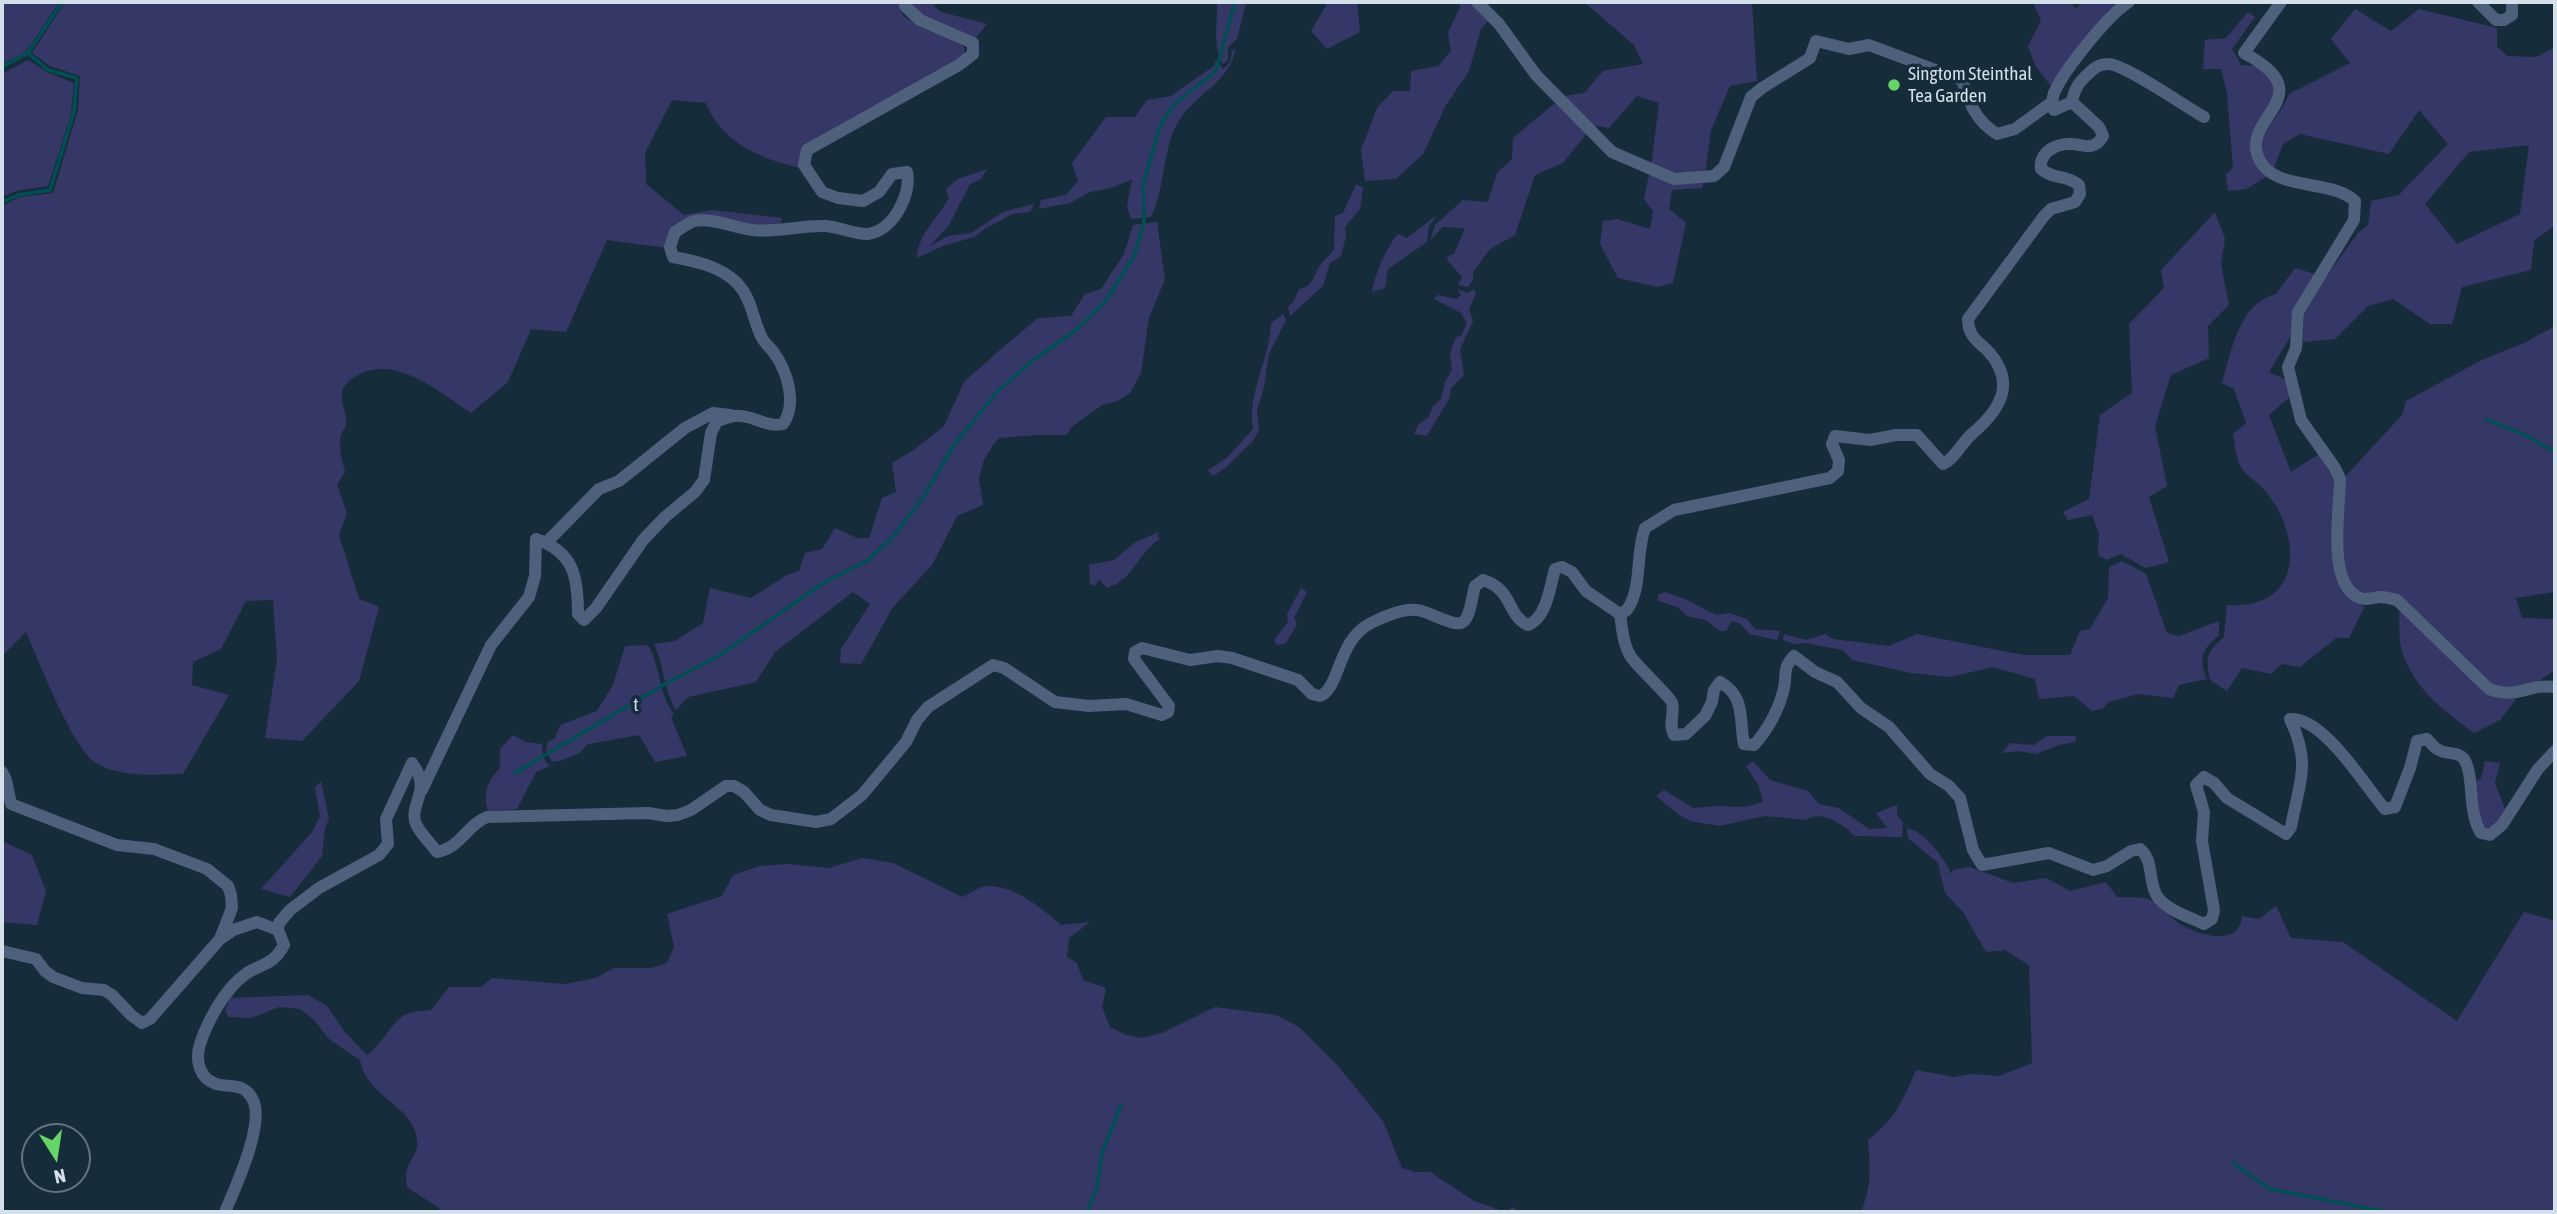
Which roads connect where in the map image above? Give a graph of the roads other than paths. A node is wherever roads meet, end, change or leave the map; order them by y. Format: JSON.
{"nodes":[{"id":1,"x":906,"y":2,"type":"edge"},
{"id":2,"x":1477,"y":2,"type":"edge"},
{"id":3,"x":2129,"y":2,"type":"edge"},
{"id":4,"x":2281,"y":2,"type":"edge"},
{"id":5,"x":2478,"y":2,"type":"edge"},
{"id":6,"x":2512,"y":2,"type":"edge"},
{"id":7,"x":2052,"y":102,"type":"junction"},
{"id":8,"x":2072,"y":102,"type":"junction"},
{"id":9,"x":2204,"y":117,"type":"dead end"},
{"id":10,"x":734,"y":416,"type":"junction"},
{"id":11,"x":546,"y":542,"type":"junction"},
{"id":12,"x":1620,"y":614,"type":"junction"},
{"id":13,"x":2555,"y":687,"type":"edge"},
{"id":14,"x":2555,"y":751,"type":"edge"},
{"id":15,"x":2,"y":772,"type":"edge"},
{"id":16,"x":422,"y":790,"type":"junction"},
{"id":17,"x":278,"y":930,"type":"junction"},
{"id":18,"x":220,"y":939,"type":"junction"},
{"id":19,"x":2,"y":951,"type":"edge"},
{"id":20,"x":225,"y":1212,"type":"edge"}],
"edges":[{"from":1,"to":10,"type":"street"},
{"from":2,"to":7,"type":"street"},
{"from":3,"to":7,"type":"street"},
{"from":4,"to":13,"type":"street"},
{"from":5,"to":6,"type":"street"},
{"from":7,"to":8,"type":"street"},
{"from":8,"to":9,"type":"street"},
{"from":8,"to":12,"type":"street"},
{"from":10,"to":11,"type":"street"},
{"from":10,"to":11,"type":"street"},
{"from":11,"to":16,"type":"street"},
{"from":12,"to":14,"type":"street"},
{"from":12,"to":16,"type":"street"},
{"from":15,"to":18,"type":"street"},
{"from":16,"to":17,"type":"street"},
{"from":17,"to":18,"type":"street"},
{"from":17,"to":20,"type":"street"},
{"from":18,"to":19,"type":"street"}]}
